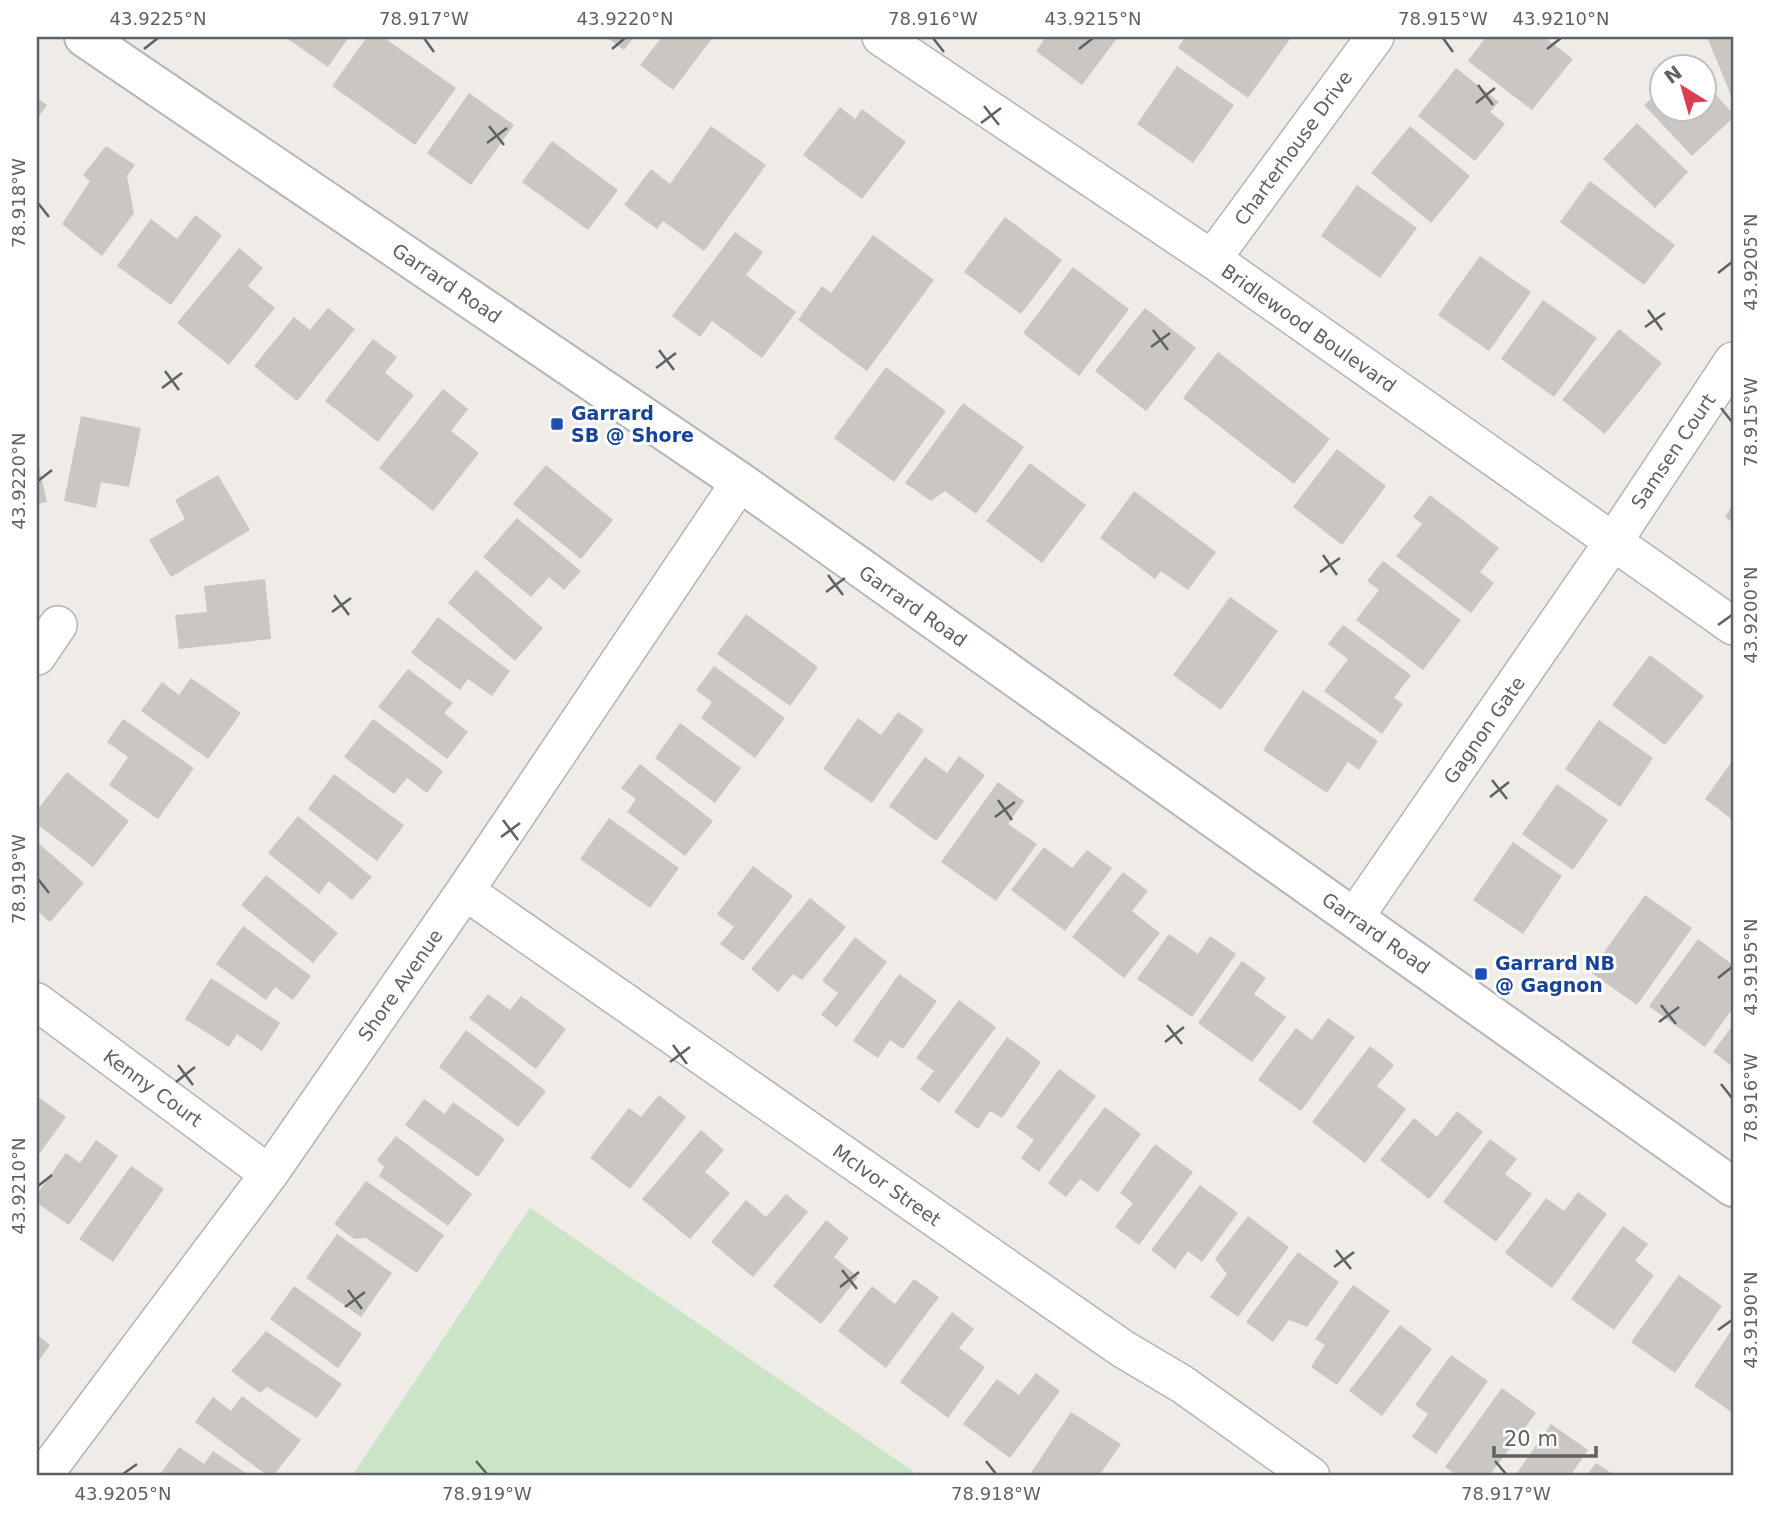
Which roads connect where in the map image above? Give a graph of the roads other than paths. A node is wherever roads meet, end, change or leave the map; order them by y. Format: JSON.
{"nodes":[{"id":1,"x":84,"y":37,"type":"edge"},
{"id":2,"x":881,"y":37,"type":"edge"},
{"id":3,"x":1375,"y":37,"type":"edge"},
{"id":4,"x":1212,"y":259,"type":"junction"},
{"id":5,"x":1733,"y":361,"type":"edge"},
{"id":6,"x":740,"y":482,"type":"junction"},
{"id":7,"x":1613,"y":542,"type":"junction"},
{"id":8,"x":58,"y":625,"type":"dead end"},
{"id":9,"x":1733,"y":626,"type":"edge"},
{"id":10,"x":37,"y":656,"type":"edge"},
{"id":11,"x":465,"y":891,"type":"junction"},
{"id":12,"x":1354,"y":918,"type":"junction"},
{"id":13,"x":37,"y":1002,"type":"edge"},
{"id":14,"x":269,"y":1174,"type":"junction"},
{"id":15,"x":1733,"y":1187,"type":"edge"},
{"id":16,"x":43,"y":1476,"type":"edge"},
{"id":17,"x":1311,"y":1476,"type":"edge"}],
"edges":[{"from":1,"to":6,"type":"street","name":"Garrard Road"},
{"from":2,"to":4,"type":"street","name":"Bridlewood Boulevard"},
{"from":3,"to":4,"type":"street","name":"Charterhouse Drive"},
{"from":4,"to":7,"type":"street","name":"Bridlewood Boulevard"},
{"from":5,"to":7,"type":"street","name":"Samsen Court"},
{"from":6,"to":11,"type":"street","name":"Shore Avenue"},
{"from":6,"to":12,"type":"street","name":"Garrard Road"},
{"from":7,"to":9,"type":"street","name":"Bridlewood Boulevard"},
{"from":7,"to":12,"type":"street","name":"Gagnon Gate"},
{"from":8,"to":10,"type":"street"},
{"from":11,"to":14,"type":"street","name":"Shore Avenue"},
{"from":11,"to":17,"type":"street","name":"McIvor Street"},
{"from":12,"to":15,"type":"street","name":"Garrard Road"},
{"from":13,"to":14,"type":"street","name":"Kenny Court"},
{"from":14,"to":16,"type":"street","name":"Shore Avenue"}]}
